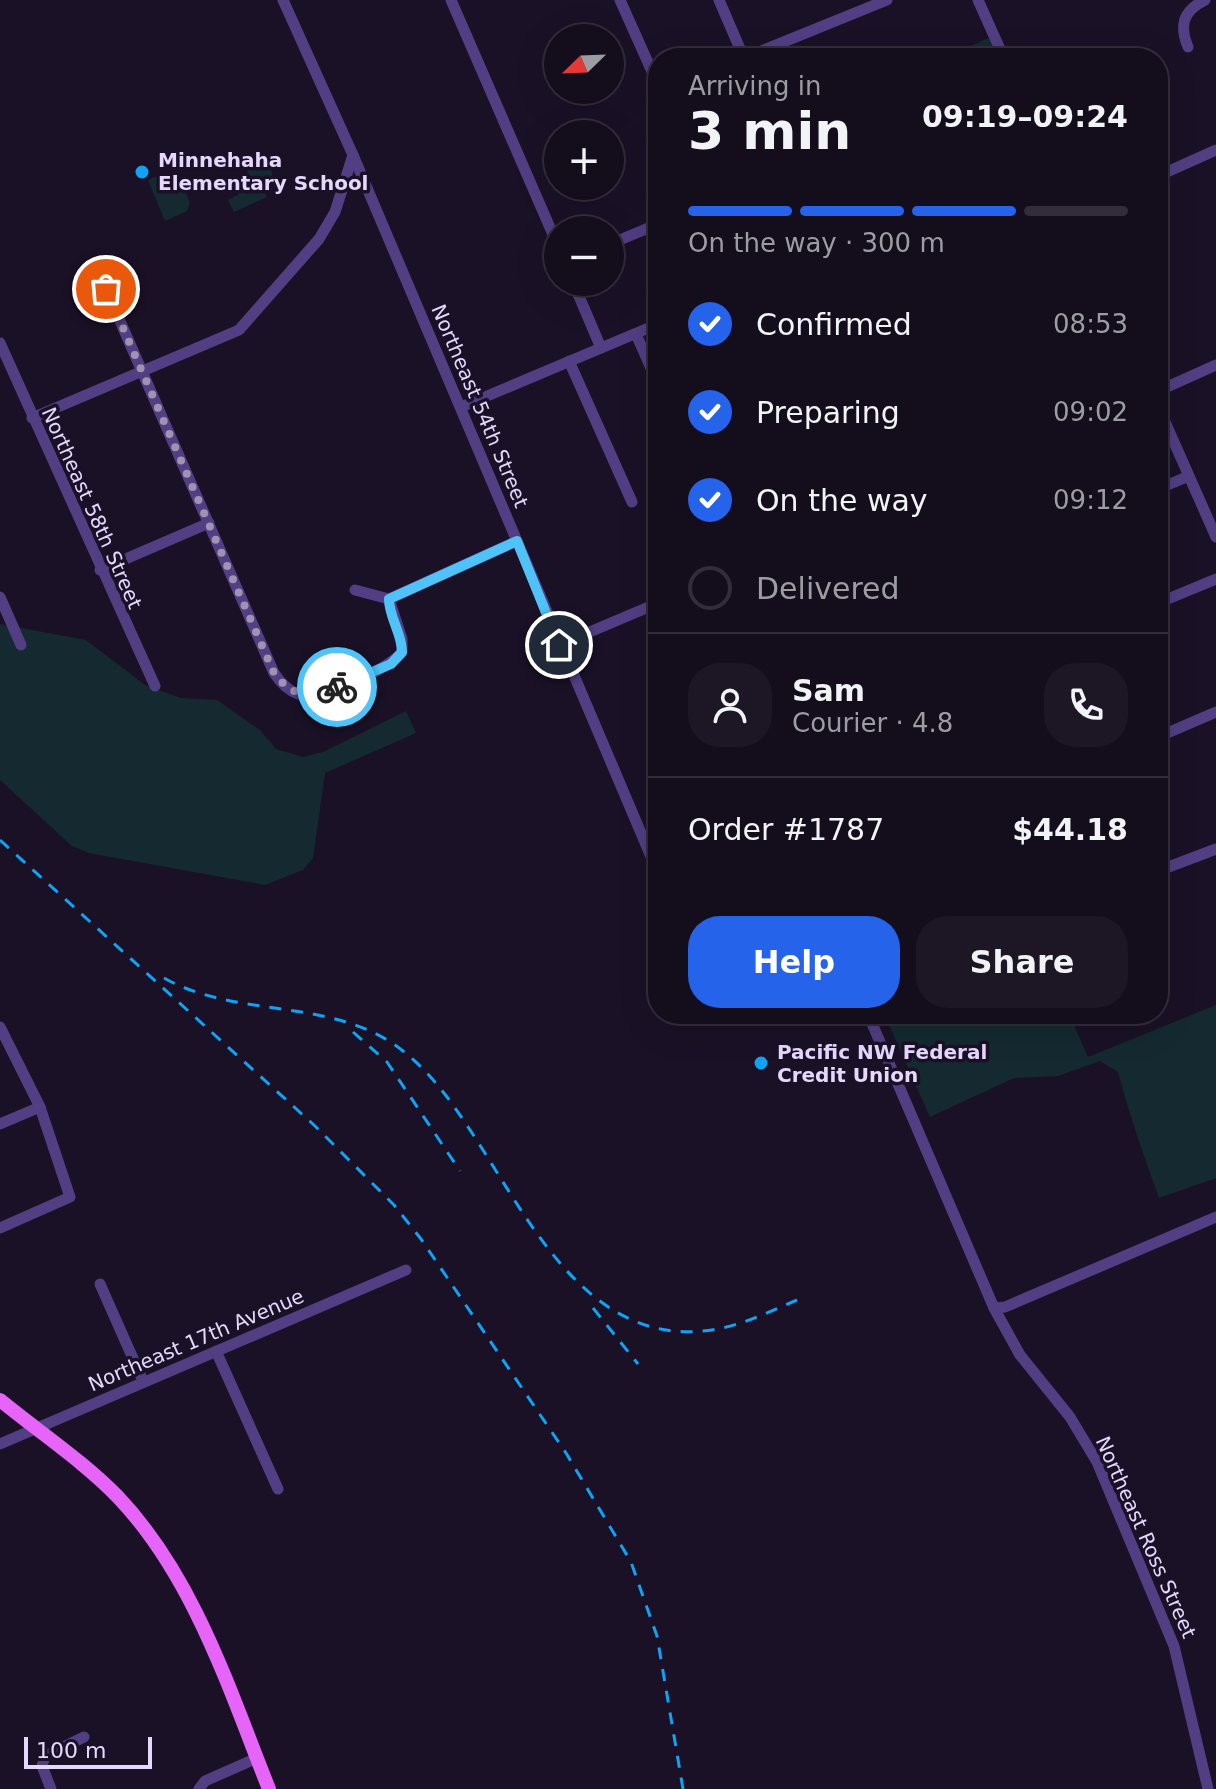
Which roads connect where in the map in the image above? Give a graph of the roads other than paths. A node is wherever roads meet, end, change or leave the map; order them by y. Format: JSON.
{"nodes":[{"id":1,"x":283,"y":0,"type":"edge"},
{"id":2,"x":451,"y":0,"type":"edge"},
{"id":3,"x":620,"y":0,"type":"edge"},
{"id":4,"x":719,"y":0,"type":"edge"},
{"id":5,"x":887,"y":0,"type":"edge"},
{"id":6,"x":978,"y":0,"type":"edge"},
{"id":7,"x":1205,"y":0,"type":"edge"},
{"id":8,"x":868,"y":2,"type":"edge"},
{"id":9,"x":1188,"y":47,"type":"dead end"},
{"id":10,"x":740,"y":48,"type":"edge"},
{"id":11,"x":766,"y":48,"type":"edge"},
{"id":12,"x":1000,"y":48,"type":"edge"},
{"id":13,"x":648,"y":63,"type":"edge"},
{"id":14,"x":1216,"y":150,"type":"edge"},
{"id":15,"x":353,"y":155,"type":"junction"},
{"id":16,"x":1168,"y":172,"type":"edge"},
{"id":17,"x":545,"y":216,"type":"edge"},
{"id":18,"x":648,"y":228,"type":"edge"},
{"id":19,"x":624,"y":238,"type":"edge"},
{"id":20,"x":106,"y":289,"type":"dead end"},
{"id":21,"x":579,"y":296,"type":"edge"},
{"id":22,"x":648,"y":329,"type":"edge"},
{"id":23,"x":636,"y":334,"type":"junction"},
{"id":24,"x":0,"y":343,"type":"edge"},
{"id":25,"x":601,"y":348,"type":"junction"},
{"id":26,"x":569,"y":361,"type":"junction"},
{"id":27,"x":648,"y":361,"type":"edge"},
{"id":28,"x":1216,"y":365,"type":"edge"},
{"id":29,"x":141,"y":370,"type":"junction"},
{"id":30,"x":1168,"y":387,"type":"edge"},
{"id":31,"x":461,"y":407,"type":"junction"},
{"id":32,"x":32,"y":418,"type":"junction"},
{"id":33,"x":1168,"y":429,"type":"edge"},
{"id":34,"x":1189,"y":476,"type":"junction"},
{"id":35,"x":1168,"y":485,"type":"edge"},
{"id":36,"x":632,"y":502,"type":"dead end"},
{"id":37,"x":209,"y":523,"type":"junction"},
{"id":38,"x":1216,"y":537,"type":"edge"},
{"id":39,"x":517,"y":541,"type":"junction"},
{"id":40,"x":100,"y":570,"type":"junction"},
{"id":41,"x":1216,"y":579,"type":"edge"},
{"id":42,"x":355,"y":590,"type":"dead end"},
{"id":43,"x":0,"y":597,"type":"edge"},
{"id":44,"x":389,"y":599,"type":"junction"},
{"id":45,"x":1168,"y":599,"type":"edge"},
{"id":46,"x":648,"y":607,"type":"edge"},
{"id":47,"x":21,"y":645,"type":"dead end"},
{"id":48,"x":559,"y":645,"type":"junction"},
{"id":49,"x":155,"y":686,"type":"dead end"},
{"id":50,"x":1216,"y":712,"type":"edge"},
{"id":51,"x":1168,"y":733,"type":"edge"},
{"id":52,"x":1216,"y":849,"type":"edge"},
{"id":53,"x":648,"y":850,"type":"edge"},
{"id":54,"x":1168,"y":867,"type":"edge"},
{"id":55,"x":872,"y":1024,"type":"edge"},
{"id":56,"x":0,"y":1027,"type":"edge"},
{"id":57,"x":40,"y":1107,"type":"junction"},
{"id":58,"x":0,"y":1124,"type":"edge"},
{"id":59,"x":1216,"y":1217,"type":"edge"},
{"id":60,"x":0,"y":1228,"type":"edge"},
{"id":61,"x":406,"y":1270,"type":"dead end"},
{"id":62,"x":100,"y":1284,"type":"dead end"},
{"id":63,"x":994,"y":1308,"type":"junction"},
{"id":64,"x":216,"y":1351,"type":"junction"},
{"id":65,"x":143,"y":1381,"type":"junction"},
{"id":66,"x":0,"y":1400,"type":"edge"},
{"id":67,"x":36,"y":1429,"type":"junction"},
{"id":68,"x":0,"y":1444,"type":"edge"},
{"id":69,"x":278,"y":1489,"type":"dead end"},
{"id":70,"x":84,"y":1737,"type":"dead end"},
{"id":71,"x":257,"y":1758,"type":"junction"},
{"id":72,"x":51,"y":1789,"type":"edge"},
{"id":73,"x":199,"y":1789,"type":"edge"},
{"id":74,"x":269,"y":1789,"type":"edge"},
{"id":75,"x":1208,"y":1789,"type":"edge"}],
"edges":[{"from":1,"to":15,"type":"street","name":"Northeast 54th Street"},
{"from":2,"to":17,"type":"street"},
{"from":3,"to":13,"type":"street"},
{"from":4,"to":10,"type":"street"},
{"from":5,"to":8,"type":"street"},
{"from":6,"to":12,"type":"street"},
{"from":7,"to":9,"type":"street"},
{"from":8,"to":11,"type":"street"},
{"from":14,"to":16,"type":"street"},
{"from":15,"to":29,"type":"street"},
{"from":15,"to":31,"type":"street","name":"Northeast 54th Street"},
{"from":18,"to":19,"type":"street"},
{"from":20,"to":29,"type":"street"},
{"from":21,"to":25,"type":"street"},
{"from":22,"to":23,"type":"street"},
{"from":23,"to":25,"type":"street"},
{"from":23,"to":27,"type":"street"},
{"from":24,"to":32,"type":"street","name":"Northeast 58th Street"},
{"from":25,"to":26,"type":"street"},
{"from":26,"to":31,"type":"street"},
{"from":26,"to":36,"type":"street"},
{"from":28,"to":30,"type":"street"},
{"from":29,"to":32,"type":"street"},
{"from":29,"to":37,"type":"street"},
{"from":31,"to":39,"type":"street","name":"Northeast 54th Street"},
{"from":32,"to":40,"type":"street","name":"Northeast 58th Street"},
{"from":33,"to":34,"type":"street"},
{"from":34,"to":35,"type":"street"},
{"from":34,"to":38,"type":"street"},
{"from":37,"to":40,"type":"street"},
{"from":37,"to":44,"type":"street"},
{"from":39,"to":44,"type":"street"},
{"from":39,"to":48,"type":"street","name":"Northeast 54th Street"},
{"from":40,"to":49,"type":"street","name":"Northeast 58th Street"},
{"from":41,"to":45,"type":"street"},
{"from":42,"to":44,"type":"street"},
{"from":43,"to":47,"type":"street"},
{"from":46,"to":48,"type":"street"},
{"from":48,"to":53,"type":"street","name":"Northeast 54th Street"},
{"from":50,"to":51,"type":"street"},
{"from":52,"to":54,"type":"street"},
{"from":55,"to":63,"type":"street","name":"Northeast Ross Street"},
{"from":56,"to":57,"type":"street"},
{"from":57,"to":58,"type":"street"},
{"from":57,"to":60,"type":"street"},
{"from":59,"to":63,"type":"street"},
{"from":61,"to":64,"type":"street","name":"Northeast 17th Avenue"},
{"from":62,"to":65,"type":"street"},
{"from":63,"to":75,"type":"street","name":"Northeast Ross Street"},
{"from":64,"to":65,"type":"street","name":"Northeast 17th Avenue"},
{"from":64,"to":69,"type":"street"},
{"from":65,"to":67,"type":"street","name":"Northeast 17th Avenue"},
{"from":66,"to":67,"type":"main road"},
{"from":67,"to":68,"type":"street","name":"Northeast 17th Avenue"},
{"from":67,"to":71,"type":"main road"},
{"from":70,"to":72,"type":"street"},
{"from":71,"to":73,"type":"street"},
{"from":71,"to":74,"type":"main road"}]}
